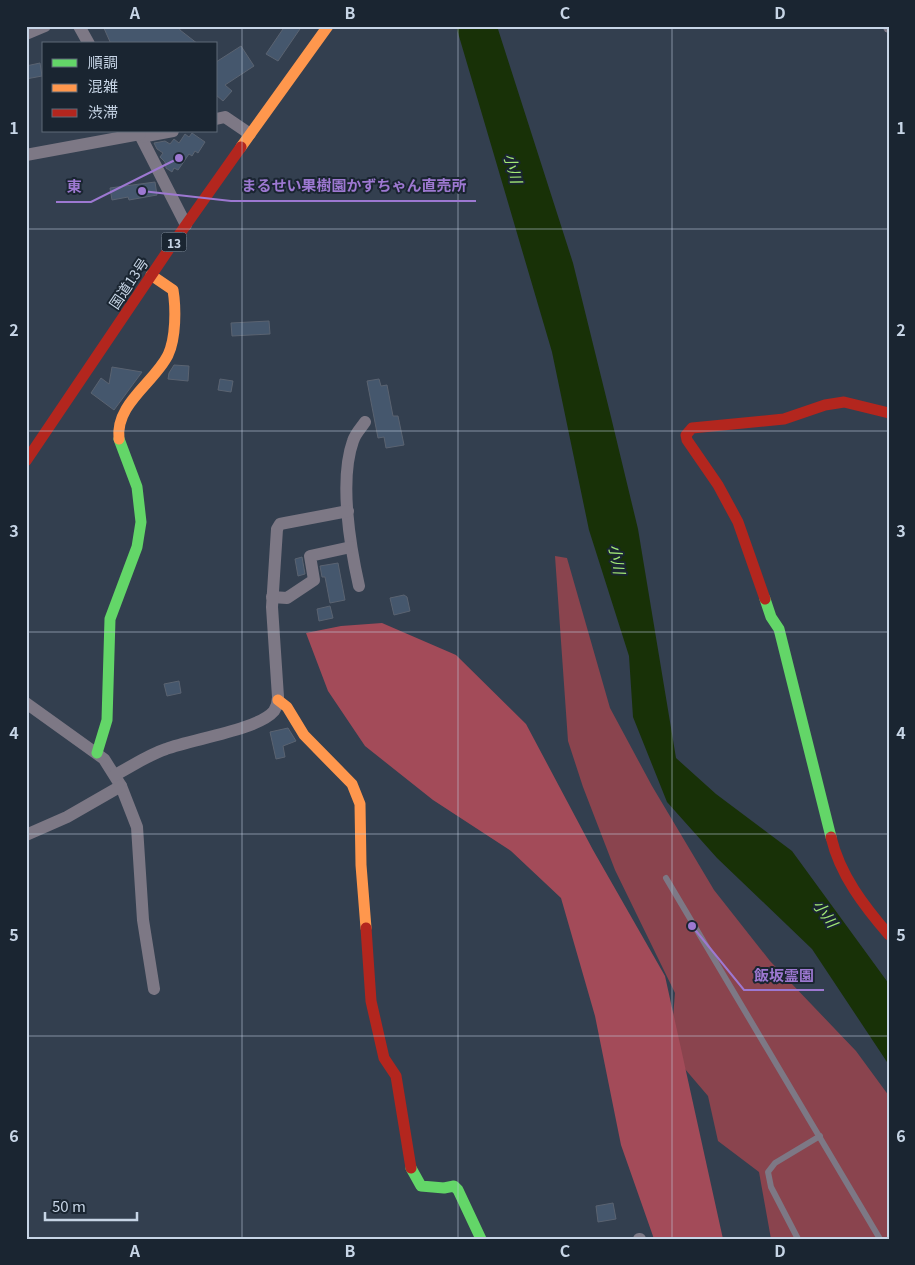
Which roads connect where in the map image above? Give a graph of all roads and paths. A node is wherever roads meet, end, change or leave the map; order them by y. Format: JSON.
{"nodes":[{"id":1,"x":45,"y":26,"type":"edge"},
{"id":2,"x":79,"y":26,"type":"edge"},
{"id":3,"x":328,"y":26,"type":"edge"},
{"id":4,"x":26,"y":34,"type":"edge"},
{"id":5,"x":88,"y":42,"type":"edge"},
{"id":6,"x":218,"y":119,"type":"edge"},
{"id":7,"x":162,"y":132,"type":"edge"},
{"id":8,"x":140,"y":134,"type":"edge"},
{"id":9,"x":250,"y":134,"type":"junction"},
{"id":10,"x":26,"y":155,"type":"edge"},
{"id":11,"x":186,"y":225,"type":"junction"},
{"id":12,"x":151,"y":275,"type":"junction"},
{"id":13,"x":889,"y":413,"type":"edge"},
{"id":14,"x":365,"y":422,"type":"dead end"},
{"id":15,"x":42,"y":437,"type":"junction"},
{"id":16,"x":26,"y":439,"type":"edge"},
{"id":17,"x":26,"y":461,"type":"edge"},
{"id":18,"x":348,"y":510,"type":"junction"},
{"id":19,"x":351,"y":547,"type":"junction"},
{"id":20,"x":359,"y":586,"type":"dead end"},
{"id":21,"x":272,"y":598,"type":"junction"},
{"id":22,"x":278,"y":700,"type":"junction"},
{"id":23,"x":26,"y":703,"type":"edge"},
{"id":24,"x":96,"y":753,"type":"junction"},
{"id":25,"x":118,"y":781,"type":"junction"},
{"id":26,"x":26,"y":835,"type":"edge"},
{"id":27,"x":666,"y":878,"type":"dead end"},
{"id":28,"x":889,"y":935,"type":"edge"},
{"id":29,"x":154,"y":989,"type":"dead end"},
{"id":30,"x":820,"y":1136,"type":"junction"},
{"id":31,"x":481,"y":1239,"type":"edge"},
{"id":32,"x":798,"y":1239,"type":"edge"},
{"id":33,"x":880,"y":1239,"type":"edge"}],
"edges":[{"from":1,"to":4,"type":"street"},
{"from":2,"to":5,"type":"street"},
{"from":3,"to":9,"type":"main road","name":"国道13号","number":"13"},
{"from":6,"to":9,"type":"street"},
{"from":7,"to":8,"type":"street"},
{"from":8,"to":10,"type":"street"},
{"from":8,"to":11,"type":"street"},
{"from":9,"to":11,"type":"main road","name":"国道13号","number":"13"},
{"from":11,"to":12,"type":"main road","name":"国道13号","number":"13"},
{"from":12,"to":15,"type":"main road","name":"国道13号","number":"13"},
{"from":12,"to":24,"type":"main road"},
{"from":13,"to":28,"type":"main road"},
{"from":14,"to":18,"type":"street"},
{"from":15,"to":16,"type":"street"},
{"from":15,"to":17,"type":"main road","name":"国道13号","number":"13"},
{"from":18,"to":19,"type":"street"},
{"from":18,"to":21,"type":"street"},
{"from":19,"to":20,"type":"street"},
{"from":19,"to":21,"type":"street"},
{"from":21,"to":22,"type":"street"},
{"from":22,"to":25,"type":"street"},
{"from":22,"to":31,"type":"main road"},
{"from":23,"to":24,"type":"street"},
{"from":24,"to":25,"type":"street"},
{"from":25,"to":26,"type":"street"},
{"from":25,"to":29,"type":"street"},
{"from":27,"to":30,"type":"lane"},
{"from":30,"to":32,"type":"lane"},
{"from":30,"to":33,"type":"lane"}]}
